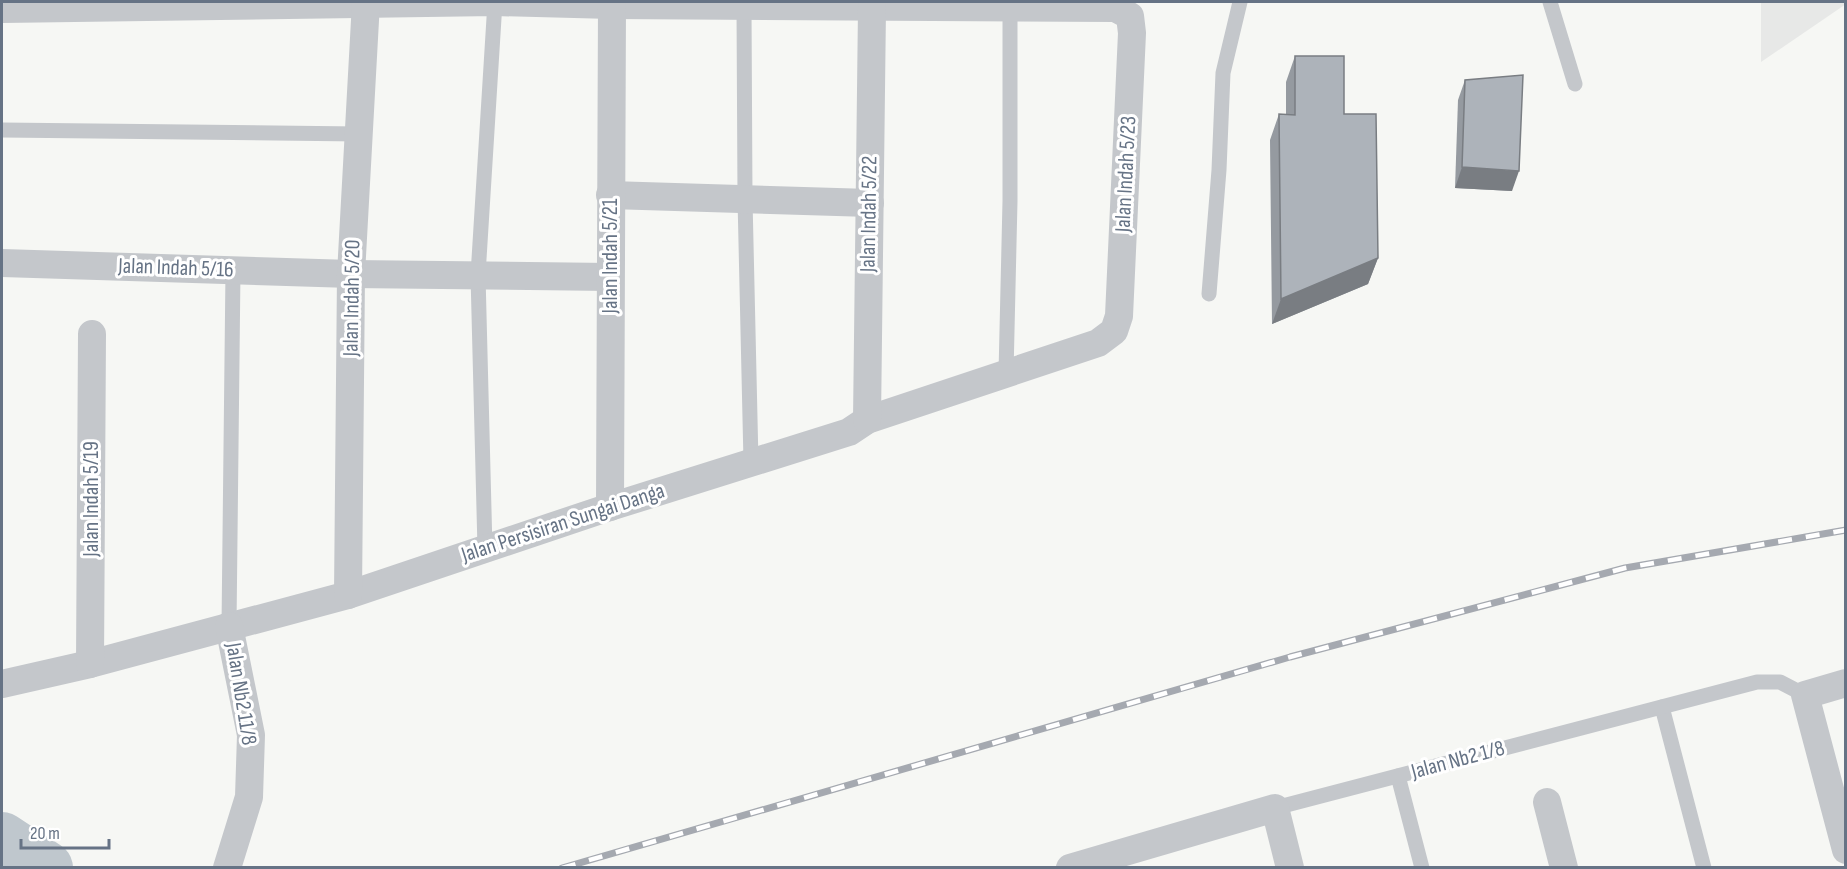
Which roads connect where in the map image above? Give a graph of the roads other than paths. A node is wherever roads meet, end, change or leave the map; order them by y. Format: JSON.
{"nodes":[{"id":1,"x":366,"y":2,"type":"edge"},
{"id":2,"x":495,"y":2,"type":"edge"},
{"id":3,"x":1240,"y":2,"type":"edge"},
{"id":4,"x":1550,"y":2,"type":"edge"},
{"id":5,"x":612,"y":5,"type":"junction"},
{"id":6,"x":744,"y":7,"type":"junction"},
{"id":7,"x":872,"y":8,"type":"junction"},
{"id":8,"x":1010,"y":8,"type":"junction"},
{"id":9,"x":2,"y":9,"type":"edge"},
{"id":10,"x":1575,"y":84,"type":"dead end"},
{"id":11,"x":2,"y":130,"type":"edge"},
{"id":12,"x":359,"y":134,"type":"junction"},
{"id":13,"x":610,"y":195,"type":"junction"},
{"id":14,"x":745,"y":199,"type":"junction"},
{"id":15,"x":870,"y":203,"type":"junction"},
{"id":16,"x":2,"y":263,"type":"edge"},
{"id":17,"x":233,"y":270,"type":"junction"},
{"id":18,"x":351,"y":274,"type":"junction"},
{"id":19,"x":478,"y":276,"type":"junction"},
{"id":20,"x":610,"y":277,"type":"junction"},
{"id":21,"x":1209,"y":294,"type":"dead end"},
{"id":22,"x":1114,"y":331,"type":"joint"},
{"id":23,"x":92,"y":334,"type":"dead end"},
{"id":24,"x":1006,"y":374,"type":"junction"},
{"id":25,"x":867,"y":420,"type":"junction"},
{"id":26,"x":751,"y":462,"type":"junction"},
{"id":27,"x":610,"y":507,"type":"junction"},
{"id":28,"x":485,"y":549,"type":"junction"},
{"id":29,"x":348,"y":595,"type":"junction"},
{"id":30,"x":229,"y":626,"type":"junction"},
{"id":31,"x":90,"y":664,"type":"junction"},
{"id":32,"x":1845,"y":683,"type":"edge"},
{"id":33,"x":2,"y":684,"type":"edge"},
{"id":34,"x":1805,"y":695,"type":"junction"},
{"id":35,"x":1662,"y":707,"type":"junction"},
{"id":36,"x":1398,"y":776,"type":"junction"},
{"id":37,"x":1547,"y":802,"type":"dead end"},
{"id":38,"x":1275,"y":808,"type":"junction"},
{"id":39,"x":1845,"y":850,"type":"edge"},
{"id":40,"x":1125,"y":860,"type":"edge"},
{"id":41,"x":227,"y":867,"type":"edge"},
{"id":42,"x":1070,"y":867,"type":"edge"},
{"id":43,"x":1290,"y":867,"type":"edge"},
{"id":44,"x":1422,"y":867,"type":"edge"},
{"id":45,"x":1564,"y":867,"type":"edge"},
{"id":46,"x":1704,"y":867,"type":"edge"}],
"edges":[{"from":1,"to":2,"type":"street"},
{"from":1,"to":9,"type":"street"},
{"from":1,"to":12,"type":"street","name":"Jalan Indah 5/20"},
{"from":2,"to":5,"type":"street"},
{"from":2,"to":19,"type":"lane"},
{"from":3,"to":21,"type":"lane"},
{"from":4,"to":10,"type":"lane"},
{"from":5,"to":6,"type":"street"},
{"from":5,"to":13,"type":"street","name":"Jalan Indah 5/21"},
{"from":6,"to":7,"type":"street"},
{"from":6,"to":14,"type":"lane"},
{"from":7,"to":8,"type":"street"},
{"from":7,"to":15,"type":"street","name":"Jalan Indah 5/22"},
{"from":8,"to":22,"type":"street","name":"Jalan Indah 5/23"},
{"from":8,"to":24,"type":"lane"},
{"from":11,"to":12,"type":"lane"},
{"from":12,"to":18,"type":"street","name":"Jalan Indah 5/20"},
{"from":13,"to":14,"type":"street"},
{"from":13,"to":20,"type":"street","name":"Jalan Indah 5/21"},
{"from":14,"to":15,"type":"street"},
{"from":14,"to":26,"type":"lane"},
{"from":15,"to":25,"type":"street","name":"Jalan Indah 5/22"},
{"from":16,"to":17,"type":"street","name":"Jalan Indah 5/16"},
{"from":17,"to":18,"type":"street","name":"Jalan Indah 5/16"},
{"from":17,"to":30,"type":"lane"},
{"from":18,"to":19,"type":"street","name":"Jalan Indah 5/16"},
{"from":18,"to":29,"type":"street","name":"Jalan Indah 5/20"},
{"from":19,"to":20,"type":"street","name":"Jalan Indah 5/16"},
{"from":19,"to":28,"type":"lane"},
{"from":20,"to":27,"type":"street","name":"Jalan Indah 5/21"},
{"from":22,"to":24,"type":"street","name":"Jalan Persisiran Sungai Danga"},
{"from":23,"to":31,"type":"street","name":"Jalan Indah 5/19"},
{"from":24,"to":25,"type":"street","name":"Jalan Persisiran Sungai Danga"},
{"from":25,"to":26,"type":"street","name":"Jalan Persisiran Sungai Danga"},
{"from":26,"to":27,"type":"street","name":"Jalan Persisiran Sungai Danga"},
{"from":27,"to":28,"type":"street","name":"Jalan Persisiran Sungai Danga"},
{"from":28,"to":29,"type":"street","name":"Jalan Persisiran Sungai Danga"},
{"from":29,"to":30,"type":"street","name":"Jalan Persisiran Sungai Danga"},
{"from":30,"to":31,"type":"street","name":"Jalan Persisiran Sungai Danga"},
{"from":30,"to":41,"type":"street","name":"Jalan Nb2 11/8"},
{"from":31,"to":33,"type":"street","name":"Jalan Persisiran Sungai Danga"},
{"from":32,"to":34,"type":"street"},
{"from":34,"to":35,"type":"lane","name":"Jalan Nb2 1/8"},
{"from":34,"to":39,"type":"street"},
{"from":35,"to":36,"type":"lane","name":"Jalan Nb2 1/8"},
{"from":35,"to":46,"type":"lane"},
{"from":36,"to":38,"type":"lane","name":"Jalan Nb2 1/8"},
{"from":36,"to":44,"type":"lane"},
{"from":37,"to":45,"type":"street"},
{"from":38,"to":40,"type":"street","name":"Jalan Nb2 1/8"},
{"from":38,"to":43,"type":"street"},
{"from":40,"to":42,"type":"street","name":"Jalan Nb2 1/8"}]}
